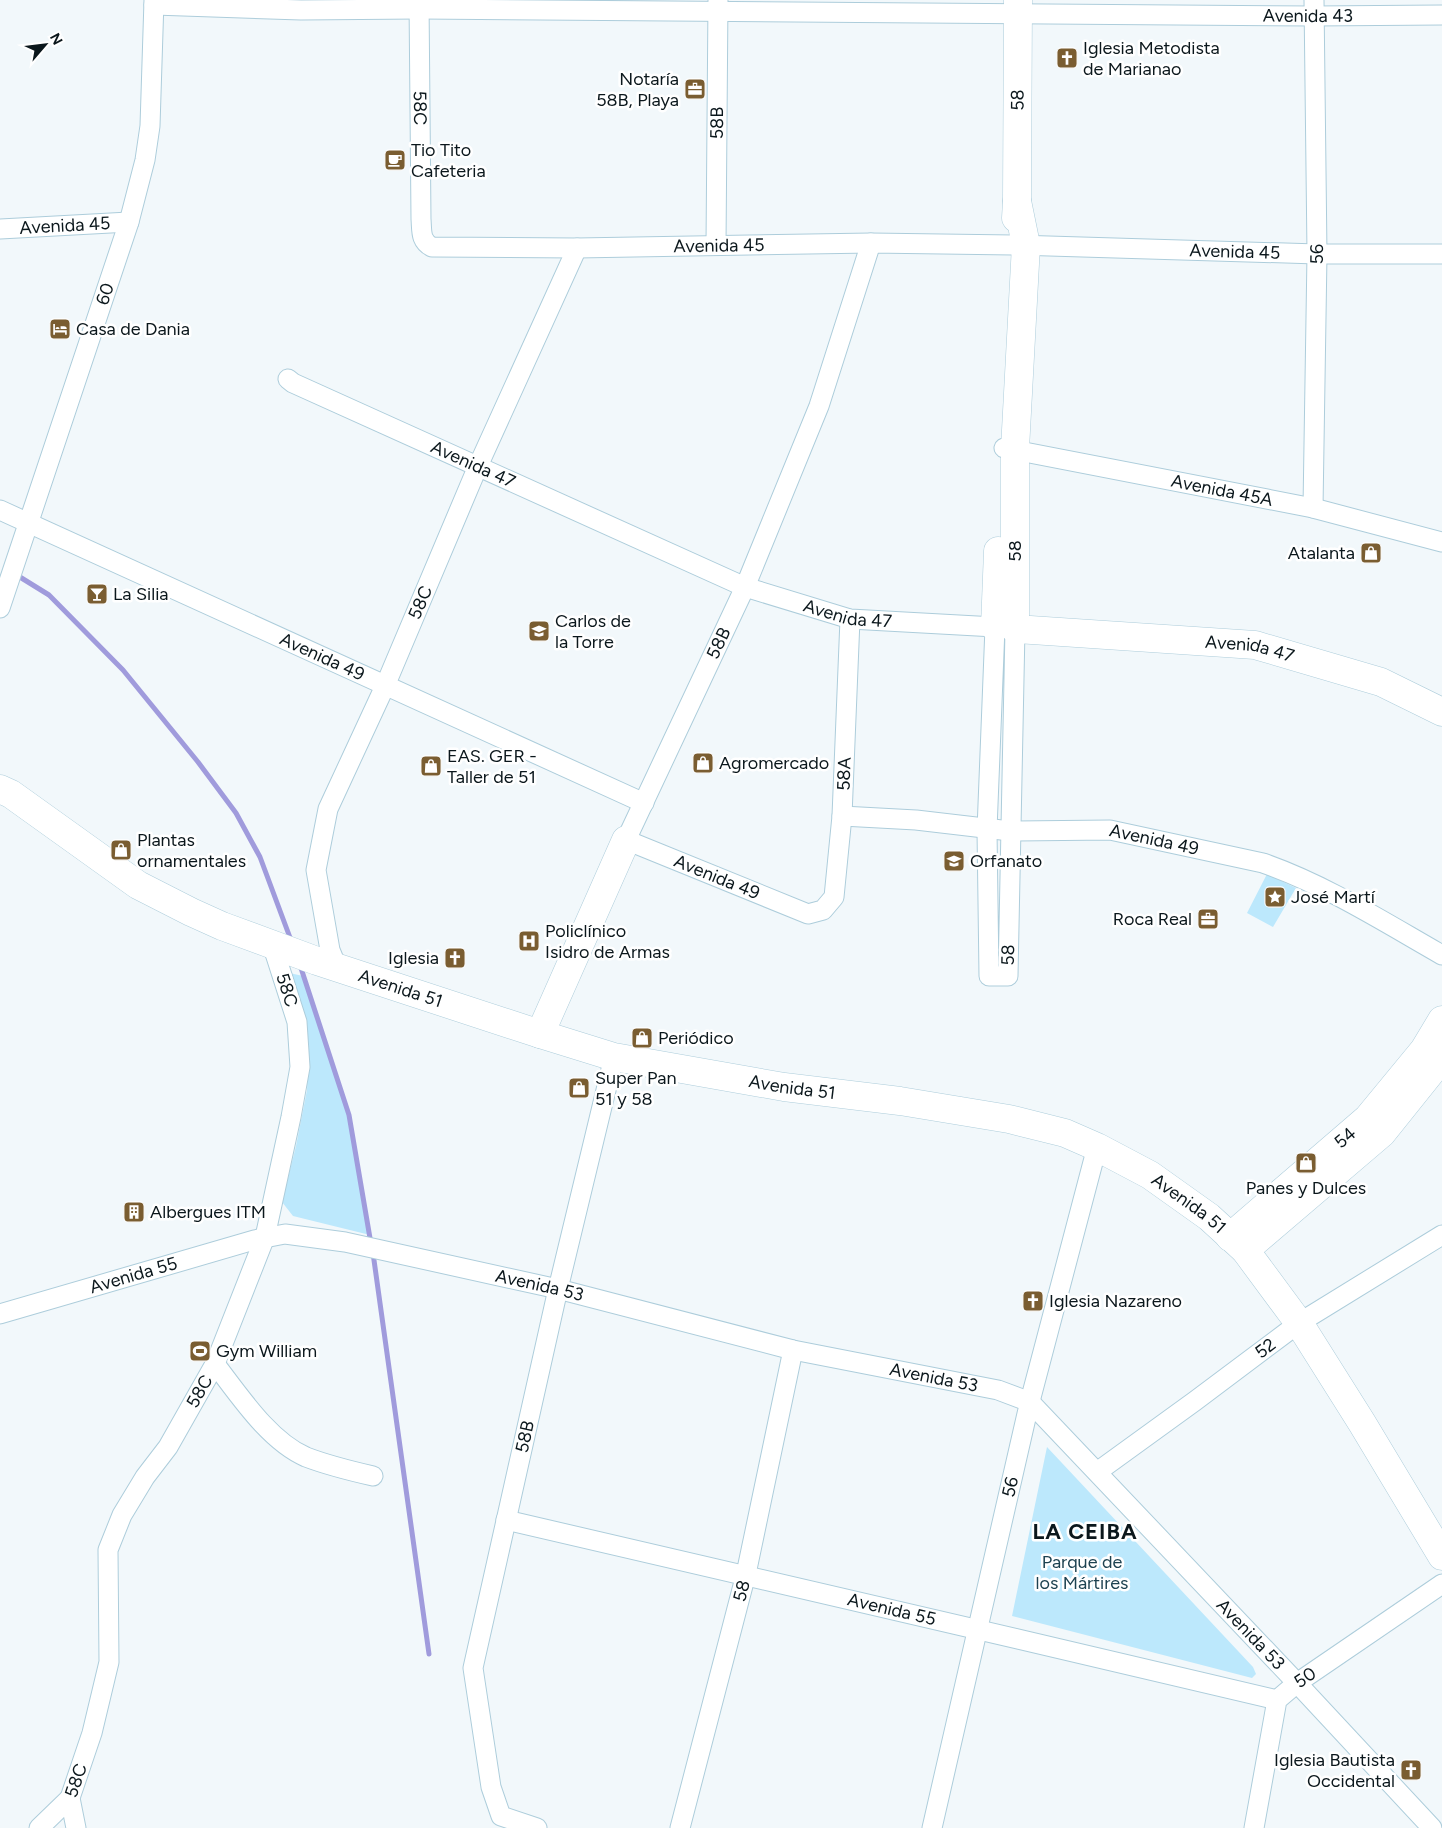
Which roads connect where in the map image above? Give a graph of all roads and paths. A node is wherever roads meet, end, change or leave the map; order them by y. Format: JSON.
{"nodes":[{"id":1,"x":154,"y":2,"type":"edge"},
{"id":2,"x":419,"y":4,"type":"edge"},
{"id":3,"x":718,"y":6,"type":"edge"},
{"id":4,"x":1018,"y":6,"type":"edge"},
{"id":5,"x":1314,"y":8,"type":"edge"},
{"id":6,"x":1442,"y":15,"type":"edge"},
{"id":7,"x":129,"y":222,"type":"junction"},
{"id":8,"x":0,"y":229,"type":"edge"},
{"id":9,"x":871,"y":243,"type":"junction"},
{"id":10,"x":425,"y":244,"type":"joint"},
{"id":11,"x":716,"y":244,"type":"junction"},
{"id":12,"x":1019,"y":245,"type":"junction"},
{"id":13,"x":577,"y":248,"type":"junction"},
{"id":14,"x":1317,"y":254,"type":"junction"},
{"id":15,"x":1442,"y":254,"type":"edge"},
{"id":16,"x":288,"y":379,"type":"dead end"},
{"id":17,"x":1008,"y":448,"type":"junction"},
{"id":18,"x":478,"y":466,"type":"junction"},
{"id":19,"x":1313,"y":508,"type":"junction"},
{"id":20,"x":0,"y":510,"type":"edge"},
{"id":21,"x":29,"y":522,"type":"junction"},
{"id":22,"x":1442,"y":542,"type":"edge"},
{"id":23,"x":745,"y":586,"type":"junction"},
{"id":24,"x":0,"y":608,"type":"edge"},
{"id":25,"x":850,"y":618,"type":"junction"},
{"id":26,"x":1005,"y":628,"type":"junction"},
{"id":27,"x":385,"y":686,"type":"junction"},
{"id":28,"x":1442,"y":712,"type":"edge"},
{"id":29,"x":0,"y":789,"type":"edge"},
{"id":30,"x":644,"y":803,"type":"junction"},
{"id":31,"x":842,"y":816,"type":"junction"},
{"id":32,"x":987,"y":830,"type":"junction"},
{"id":33,"x":1010,"y":831,"type":"junction"},
{"id":34,"x":626,"y":840,"type":"junction"},
{"id":35,"x":808,"y":914,"type":"joint"},
{"id":36,"x":272,"y":944,"type":"junction"},
{"id":37,"x":1442,"y":955,"type":"edge"},
{"id":38,"x":327,"y":964,"type":"junction"},
{"id":39,"x":1442,"y":1020,"type":"edge"},
{"id":40,"x":540,"y":1034,"type":"junction"},
{"id":41,"x":614,"y":1057,"type":"junction"},
{"id":42,"x":1442,"y":1058,"type":"edge"},
{"id":43,"x":1097,"y":1147,"type":"junction"},
{"id":44,"x":1442,"y":1235,"type":"edge"},
{"id":45,"x":265,"y":1237,"type":"junction"},
{"id":46,"x":1237,"y":1244,"type":"junction"},
{"id":47,"x":558,"y":1289,"type":"junction"},
{"id":48,"x":0,"y":1314,"type":"edge"},
{"id":49,"x":1299,"y":1323,"type":"junction"},
{"id":50,"x":794,"y":1350,"type":"junction"},
{"id":51,"x":215,"y":1364,"type":"junction"},
{"id":52,"x":1030,"y":1402,"type":"junction"},
{"id":53,"x":1097,"y":1472,"type":"junction"},
{"id":54,"x":373,"y":1476,"type":"dead end"},
{"id":55,"x":506,"y":1520,"type":"junction"},
{"id":56,"x":1442,"y":1556,"type":"edge"},
{"id":57,"x":746,"y":1574,"type":"junction"},
{"id":58,"x":1442,"y":1584,"type":"edge"},
{"id":59,"x":978,"y":1630,"type":"junction"},
{"id":60,"x":1297,"y":1683,"type":"junction"},
{"id":61,"x":1277,"y":1700,"type":"junction"},
{"id":62,"x":70,"y":1798,"type":"junction"},
{"id":63,"x":39,"y":1828,"type":"edge"},
{"id":64,"x":76,"y":1828,"type":"edge"},
{"id":65,"x":537,"y":1828,"type":"edge"},
{"id":66,"x":680,"y":1828,"type":"edge"},
{"id":67,"x":932,"y":1828,"type":"edge"},
{"id":68,"x":1254,"y":1828,"type":"edge"},
{"id":69,"x":1432,"y":1828,"type":"edge"}],
"edges":[{"from":1,"to":2,"type":"street","name":"Avenida 43"},
{"from":1,"to":7,"type":"street","name":"60"},
{"from":2,"to":3,"type":"street","name":"Avenida 43"},
{"from":2,"to":10,"type":"street","name":"58C"},
{"from":3,"to":4,"type":"street","name":"Avenida 43"},
{"from":3,"to":11,"type":"street","name":"58B"},
{"from":4,"to":5,"type":"street","name":"Avenida 43"},
{"from":4,"to":12,"type":"street","name":"58"},
{"from":5,"to":6,"type":"street","name":"Avenida 43"},
{"from":5,"to":14,"type":"street","name":"56"},
{"from":7,"to":8,"type":"street","name":"Avenida 45"},
{"from":7,"to":21,"type":"street","name":"60"},
{"from":9,"to":11,"type":"street","name":"Avenida 45"},
{"from":9,"to":12,"type":"street","name":"Avenida 45"},
{"from":9,"to":23,"type":"street","name":"58B"},
{"from":10,"to":13,"type":"street","name":"Avenida 45"},
{"from":11,"to":13,"type":"street","name":"Avenida 45"},
{"from":12,"to":14,"type":"street","name":"Avenida 45"},
{"from":12,"to":17,"type":"street","name":"58"},
{"from":13,"to":18,"type":"street","name":"58C"},
{"from":14,"to":15,"type":"street","name":"Avenida 45"},
{"from":14,"to":19,"type":"street","name":"56"},
{"from":16,"to":18,"type":"street","name":"Avenida 47"},
{"from":17,"to":19,"type":"street","name":"Avenida 45A"},
{"from":17,"to":26,"type":"street","name":"58"},
{"from":18,"to":23,"type":"street","name":"Avenida 47"},
{"from":18,"to":27,"type":"street","name":"58C"},
{"from":19,"to":22,"type":"street","name":"Avenida 45A"},
{"from":20,"to":21,"type":"street","name":"Avenida 49"},
{"from":21,"to":24,"type":"street","name":"60"},
{"from":21,"to":27,"type":"street","name":"Avenida 49"},
{"from":23,"to":25,"type":"street","name":"Avenida 47"},
{"from":23,"to":30,"type":"street","name":"58B"},
{"from":25,"to":26,"type":"street","name":"Avenida 47"},
{"from":25,"to":31,"type":"street","name":"58A"},
{"from":26,"to":28,"type":"street","name":"Avenida 47"},
{"from":26,"to":32,"type":"street","name":"58"},
{"from":26,"to":33,"type":"street","name":"58"},
{"from":27,"to":30,"type":"street","name":"Avenida 49"},
{"from":27,"to":38,"type":"street","name":"58C"},
{"from":29,"to":36,"type":"street","name":"Avenida 51"},
{"from":30,"to":34,"type":"street","name":"58B"},
{"from":31,"to":32,"type":"street","name":"Avenida 49"},
{"from":31,"to":35,"type":"street","name":"58A"},
{"from":32,"to":33,"type":"street","name":"Avenida 49"},
{"from":32,"to":33,"type":"street","name":"58"},
{"from":33,"to":37,"type":"street","name":"Avenida 49"},
{"from":34,"to":35,"type":"street","name":"Avenida 49"},
{"from":34,"to":40,"type":"street","name":"58B"},
{"from":36,"to":38,"type":"street","name":"Avenida 51"},
{"from":36,"to":45,"type":"street","name":"58C"},
{"from":38,"to":40,"type":"street","name":"Avenida 51"},
{"from":39,"to":46,"type":"street","name":"54"},
{"from":40,"to":41,"type":"street","name":"Avenida 51"},
{"from":41,"to":43,"type":"street","name":"Avenida 51"},
{"from":41,"to":47,"type":"street","name":"58B"},
{"from":42,"to":46,"type":"street","name":"54"},
{"from":43,"to":46,"type":"street","name":"Avenida 51"},
{"from":43,"to":52,"type":"street","name":"56"},
{"from":44,"to":49,"type":"street","name":"52"},
{"from":45,"to":47,"type":"street","name":"Avenida 53"},
{"from":45,"to":48,"type":"street","name":"Avenida 55"},
{"from":45,"to":51,"type":"street","name":"58C"},
{"from":46,"to":49,"type":"street","name":"Avenida 51"},
{"from":47,"to":50,"type":"street","name":"Avenida 53"},
{"from":47,"to":55,"type":"street","name":"58B"},
{"from":49,"to":53,"type":"street","name":"52"},
{"from":49,"to":56,"type":"street","name":"Avenida 51"},
{"from":50,"to":52,"type":"street","name":"Avenida 53"},
{"from":50,"to":57,"type":"street","name":"58"},
{"from":51,"to":54,"type":"street"},
{"from":51,"to":62,"type":"street","name":"58C"},
{"from":52,"to":53,"type":"street","name":"Avenida 53"},
{"from":52,"to":59,"type":"street","name":"56"},
{"from":53,"to":60,"type":"street","name":"Avenida 53"},
{"from":55,"to":57,"type":"street","name":"Avenida 55"},
{"from":55,"to":65,"type":"street","name":"58B"},
{"from":57,"to":59,"type":"street","name":"Avenida 55"},
{"from":57,"to":66,"type":"street","name":"58"},
{"from":58,"to":60,"type":"street","name":"50"},
{"from":59,"to":61,"type":"street","name":"Avenida 55"},
{"from":59,"to":67,"type":"street","name":"56"},
{"from":60,"to":61,"type":"street","name":"50"},
{"from":60,"to":69,"type":"street","name":"Avenida 53"},
{"from":61,"to":68,"type":"street","name":"50"},
{"from":62,"to":63,"type":"street"},
{"from":62,"to":64,"type":"street","name":"58C"}]}
